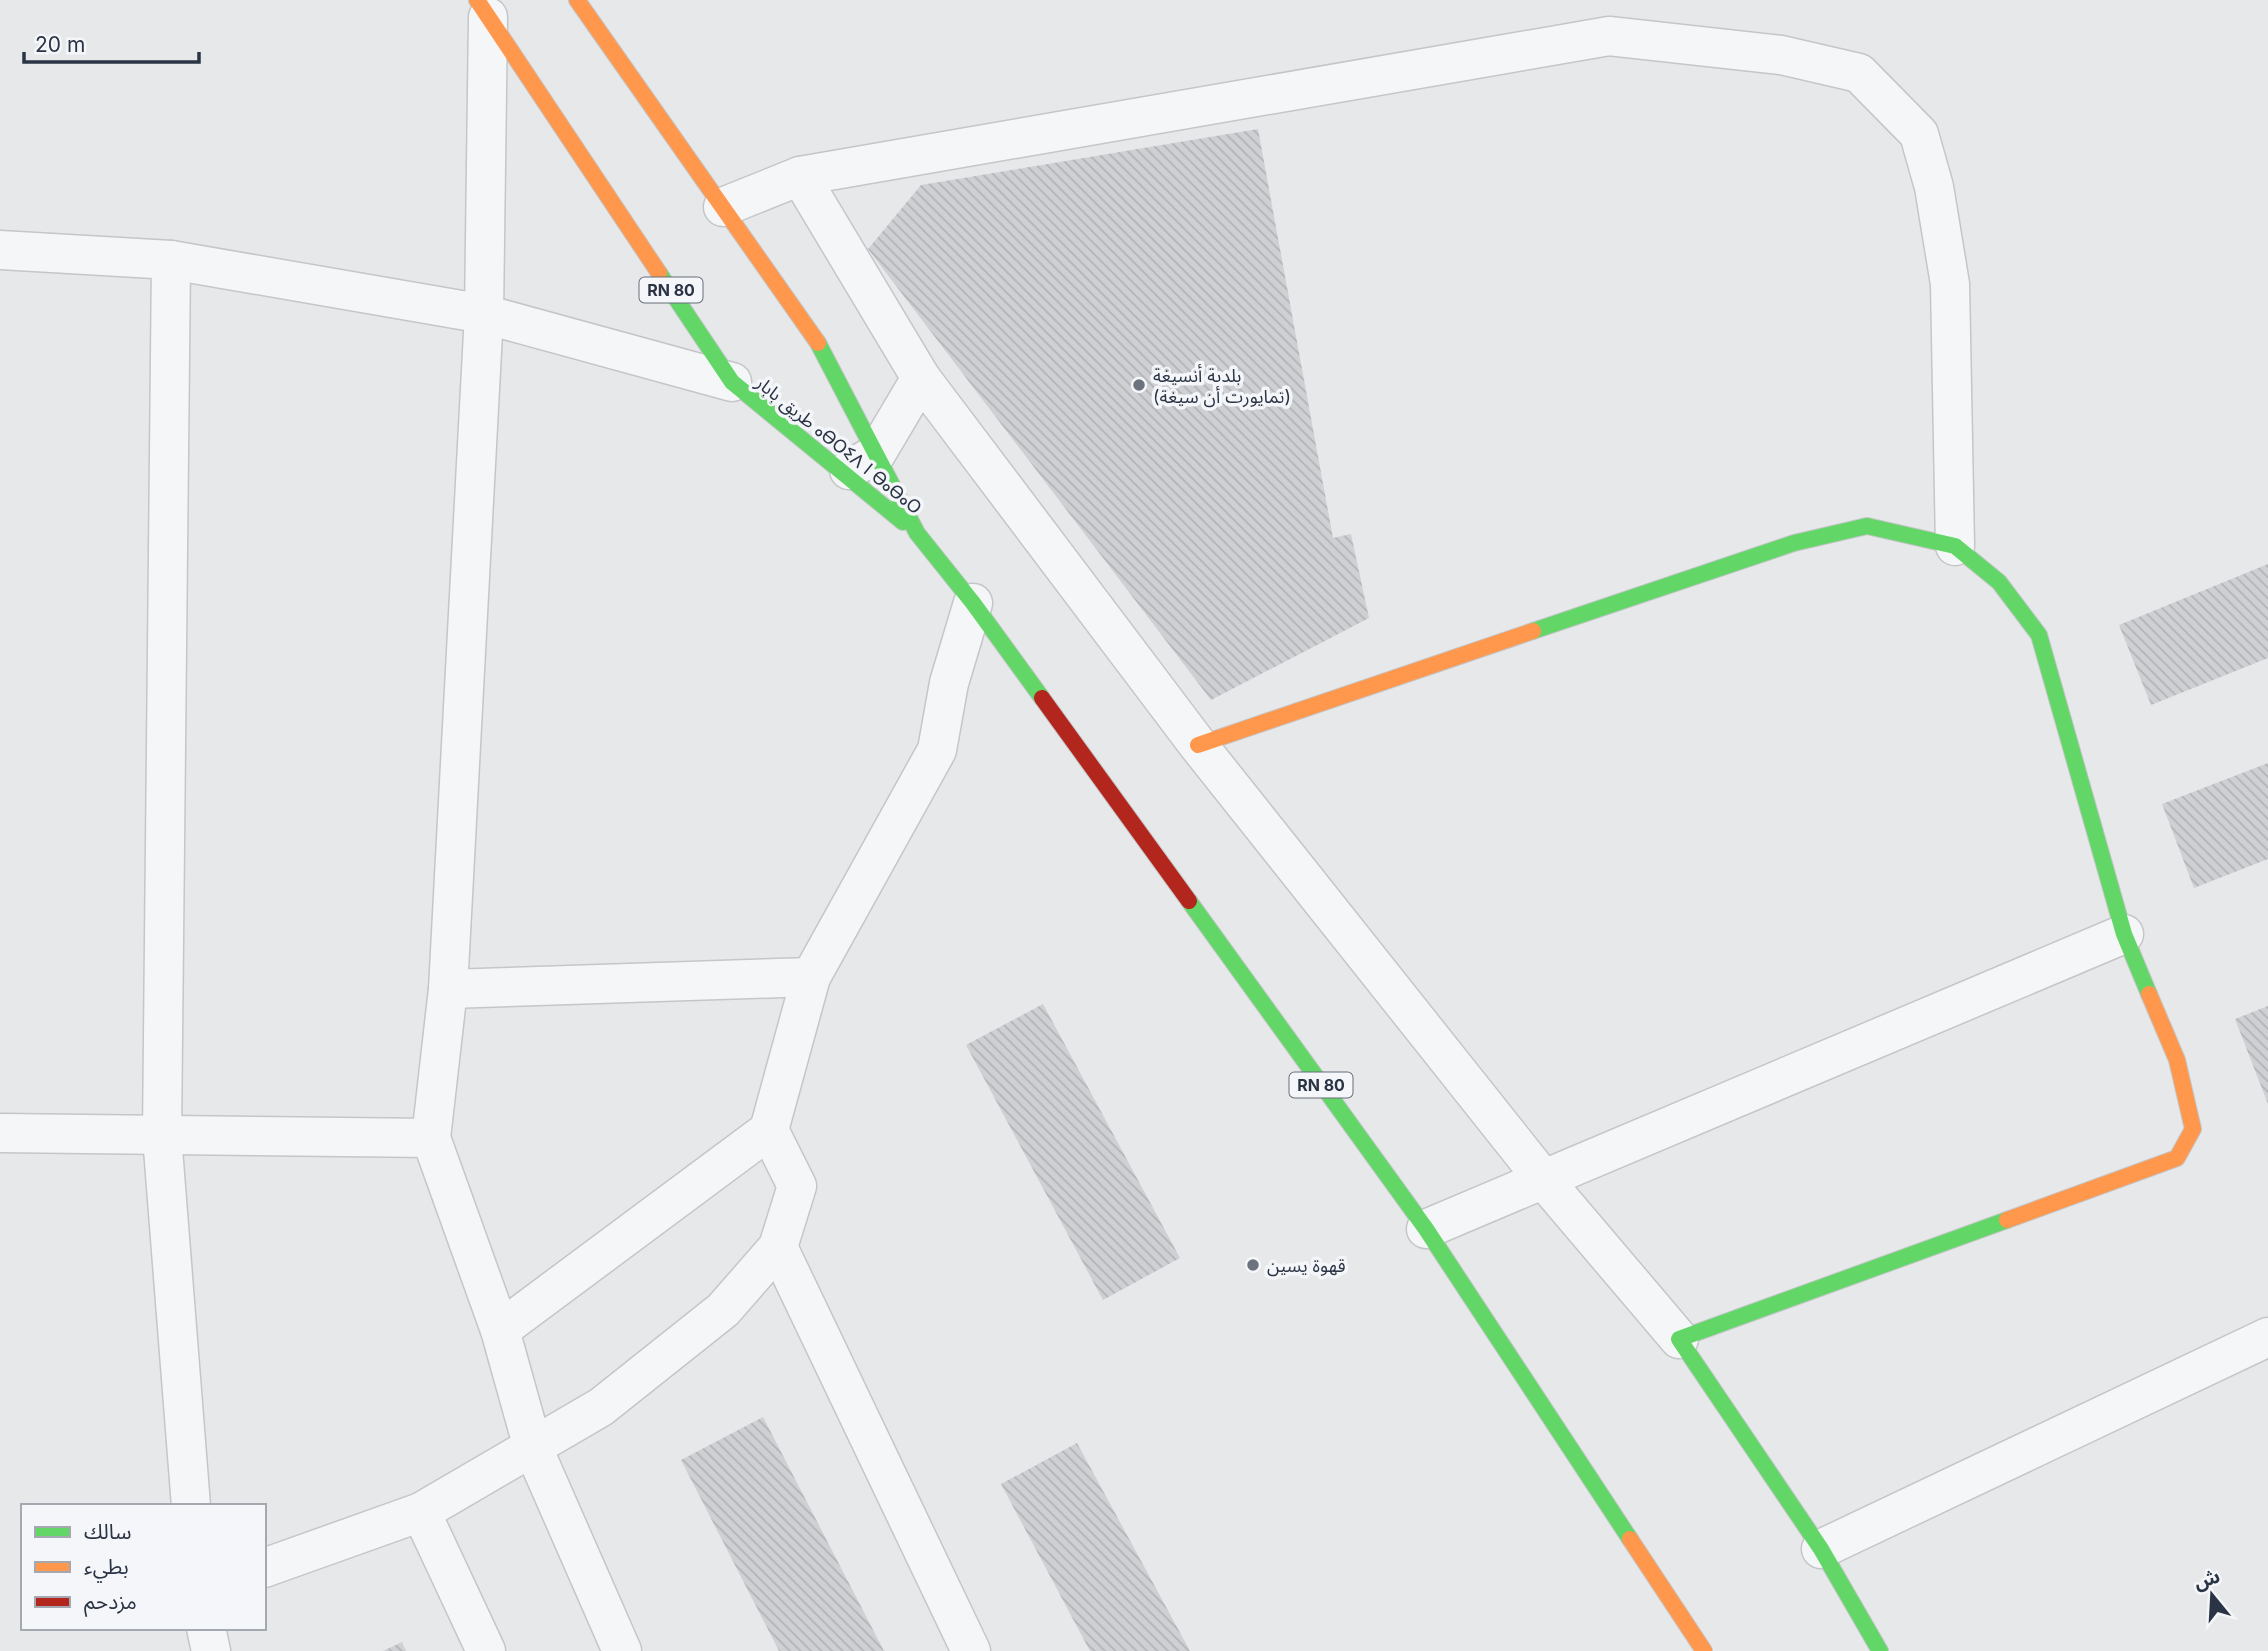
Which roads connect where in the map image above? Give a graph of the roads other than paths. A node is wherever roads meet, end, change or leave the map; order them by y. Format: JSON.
{"nodes":[{"id":1,"x":577,"y":0,"type":"edge"},
{"id":2,"x":482,"y":9,"type":"edge"},
{"id":3,"x":800,"y":176,"type":"junction"},
{"id":4,"x":723,"y":207,"type":"junction"},
{"id":5,"x":0,"y":250,"type":"edge"},
{"id":6,"x":171,"y":260,"type":"junction"},
{"id":7,"x":484,"y":314,"type":"junction"},
{"id":8,"x":921,"y":378,"type":"junction"},
{"id":9,"x":732,"y":382,"type":"junction"},
{"id":10,"x":860,"y":463,"type":"junction"},
{"id":11,"x":917,"y":533,"type":"junction"},
{"id":12,"x":1955,"y":546,"type":"junction"},
{"id":13,"x":973,"y":603,"type":"junction"},
{"id":14,"x":1198,"y":745,"type":"junction"},
{"id":15,"x":2124,"y":934,"type":"junction"},
{"id":16,"x":811,"y":977,"type":"junction"},
{"id":17,"x":448,"y":989,"type":"junction"},
{"id":18,"x":769,"y":1130,"type":"junction"},
{"id":19,"x":0,"y":1133,"type":"edge"},
{"id":20,"x":162,"y":1136,"type":"junction"},
{"id":21,"x":431,"y":1138,"type":"junction"},
{"id":22,"x":1544,"y":1180,"type":"junction"},
{"id":23,"x":1426,"y":1229,"type":"junction"},
{"id":24,"x":778,"y":1247,"type":"junction"},
{"id":25,"x":500,"y":1330,"type":"junction"},
{"id":26,"x":2268,"y":1337,"type":"edge"},
{"id":27,"x":1679,"y":1339,"type":"junction"},
{"id":28,"x":533,"y":1448,"type":"junction"},
{"id":29,"x":191,"y":1504,"type":"edge"},
{"id":30,"x":421,"y":1512,"type":"junction"},
{"id":31,"x":1821,"y":1549,"type":"junction"},
{"id":32,"x":266,"y":1567,"type":"edge"},
{"id":33,"x":206,"y":1630,"type":"edge"},
{"id":34,"x":211,"y":1651,"type":"edge"},
{"id":35,"x":486,"y":1651,"type":"edge"},
{"id":36,"x":622,"y":1651,"type":"edge"},
{"id":37,"x":971,"y":1651,"type":"edge"},
{"id":38,"x":1704,"y":1651,"type":"edge"},
{"id":39,"x":1880,"y":1651,"type":"edge"}],
"edges":[{"from":1,"to":4,"type":"main road","name":"طريق بابار ⴰⴱⵔⵉⴷ ⵏ ⴱⴰⴱⴰⵔ","number":"RN 80"},
{"from":2,"to":7,"type":"street"},
{"from":2,"to":9,"type":"main road","name":"طريق بابار ⴰⴱⵔⵉⴷ ⵏ ⴱⴰⴱⴰⵔ","number":"RN 80"},
{"from":3,"to":4,"type":"street"},
{"from":3,"to":8,"type":"street"},
{"from":3,"to":12,"type":"street"},
{"from":4,"to":10,"type":"main road","name":"طريق بابار ⴰⴱⵔⵉⴷ ⵏ ⴱⴰⴱⴰⵔ","number":"RN 80"},
{"from":5,"to":6,"type":"street"},
{"from":6,"to":7,"type":"street"},
{"from":6,"to":20,"type":"street"},
{"from":7,"to":9,"type":"street"},
{"from":7,"to":17,"type":"street"},
{"from":8,"to":10,"type":"street"},
{"from":8,"to":14,"type":"street"},
{"from":9,"to":10,"type":"main road","name":"طريق بابار ⴰⴱⵔⵉⴷ ⵏ ⴱⴰⴱⴰⵔ","number":"RN 80"},
{"from":10,"to":11,"type":"main road","name":"طريق بابار ⴰⴱⵔⵉⴷ ⵏ ⴱⴰⴱⴰⵔ","number":"RN 80"},
{"from":10,"to":11,"type":"main road","name":"طريق بابار ⴰⴱⵔⵉⴷ ⵏ ⴱⴰⴱⴰⵔ","number":"RN 80"},
{"from":11,"to":13,"type":"main road","number":"RN 80"},
{"from":12,"to":14,"type":"main road"},
{"from":12,"to":15,"type":"main road"},
{"from":13,"to":16,"type":"street"},
{"from":13,"to":23,"type":"main road","number":"RN 80"},
{"from":14,"to":22,"type":"street"},
{"from":15,"to":22,"type":"street"},
{"from":15,"to":27,"type":"main road"},
{"from":16,"to":17,"type":"street"},
{"from":16,"to":18,"type":"street"},
{"from":17,"to":21,"type":"street"},
{"from":18,"to":24,"type":"street"},
{"from":18,"to":25,"type":"street"},
{"from":19,"to":20,"type":"street"},
{"from":20,"to":21,"type":"street"},
{"from":20,"to":29,"type":"street"},
{"from":21,"to":25,"type":"street"},
{"from":22,"to":23,"type":"street"},
{"from":22,"to":27,"type":"street"},
{"from":23,"to":38,"type":"main road","number":"RN 80"},
{"from":24,"to":28,"type":"street"},
{"from":24,"to":37,"type":"street"},
{"from":25,"to":28,"type":"street"},
{"from":26,"to":31,"type":"street"},
{"from":27,"to":31,"type":"main road"},
{"from":28,"to":30,"type":"street"},
{"from":28,"to":36,"type":"street"},
{"from":30,"to":32,"type":"street"},
{"from":30,"to":35,"type":"street"},
{"from":31,"to":39,"type":"main road"},
{"from":33,"to":34,"type":"street"}]}
